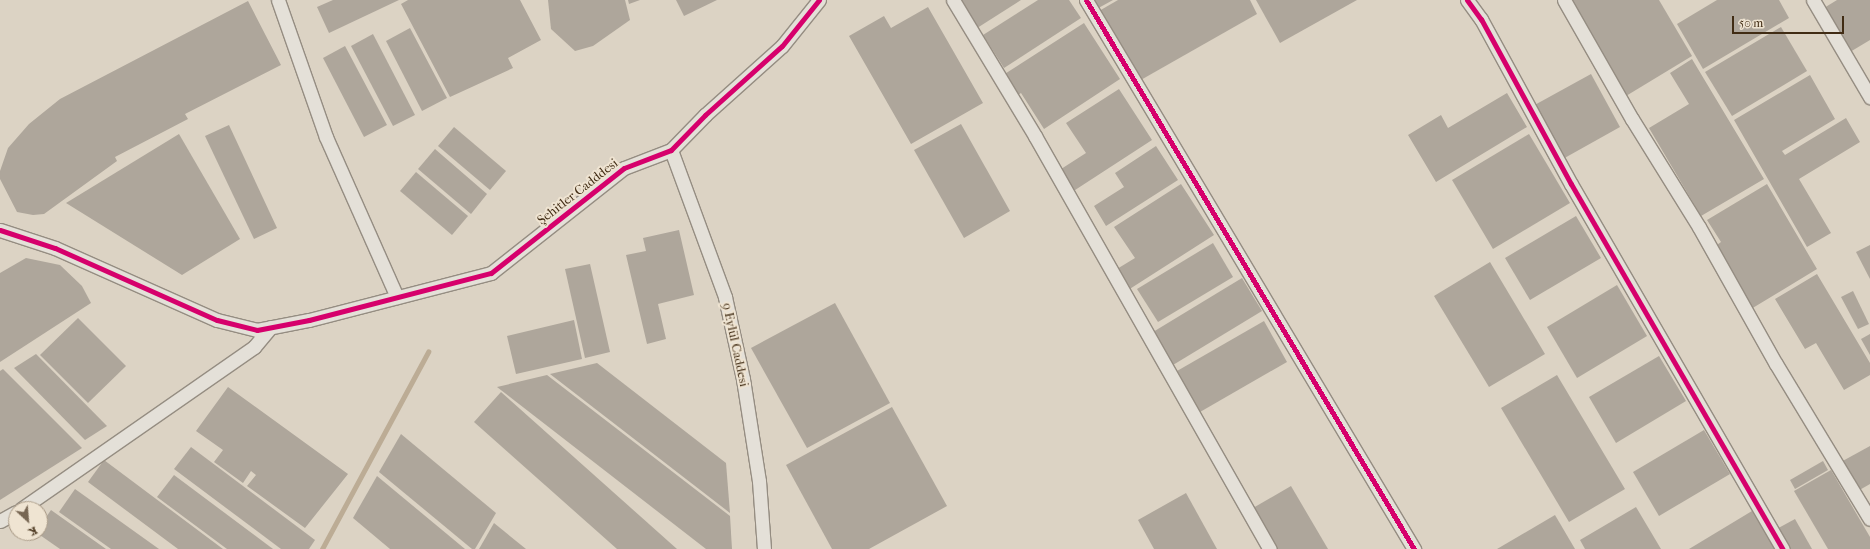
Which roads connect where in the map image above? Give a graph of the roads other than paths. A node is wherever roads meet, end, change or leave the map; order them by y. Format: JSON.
{"nodes":[{"id":1,"x":278,"y":0,"type":"edge"},
{"id":2,"x":819,"y":0,"type":"edge"},
{"id":3,"x":953,"y":0,"type":"edge"},
{"id":4,"x":1086,"y":0,"type":"edge"},
{"id":5,"x":1467,"y":0,"type":"edge"},
{"id":6,"x":1564,"y":0,"type":"edge"},
{"id":7,"x":1813,"y":0,"type":"edge"},
{"id":8,"x":1870,"y":97,"type":"edge"},
{"id":9,"x":671,"y":150,"type":"junction"},
{"id":10,"x":0,"y":230,"type":"edge"},
{"id":11,"x":397,"y":297,"type":"junction"},
{"id":12,"x":270,"y":327,"type":"junction"},
{"id":13,"x":33,"y":501,"type":"edge"},
{"id":14,"x":1870,"y":519,"type":"edge"},
{"id":15,"x":764,"y":549,"type":"edge"},
{"id":16,"x":1270,"y":549,"type":"edge"},
{"id":17,"x":1414,"y":549,"type":"edge"},
{"id":18,"x":1783,"y":549,"type":"edge"}],
"edges":[{"from":1,"to":11,"type":"street"},
{"from":2,"to":9,"type":"street","name":"Şehitler Cadddesi"},
{"from":3,"to":16,"type":"street"},
{"from":4,"to":17,"type":"street"},
{"from":5,"to":18,"type":"street"},
{"from":6,"to":14,"type":"street"},
{"from":7,"to":8,"type":"street"},
{"from":9,"to":11,"type":"street","name":"Şehitler Cadddesi"},
{"from":9,"to":15,"type":"street","name":"9 Eylül Caddesi"},
{"from":10,"to":12,"type":"street","name":"Şehitler Cadddesi"},
{"from":11,"to":12,"type":"street","name":"Şehitler Cadddesi"},
{"from":12,"to":13,"type":"street"}]}
